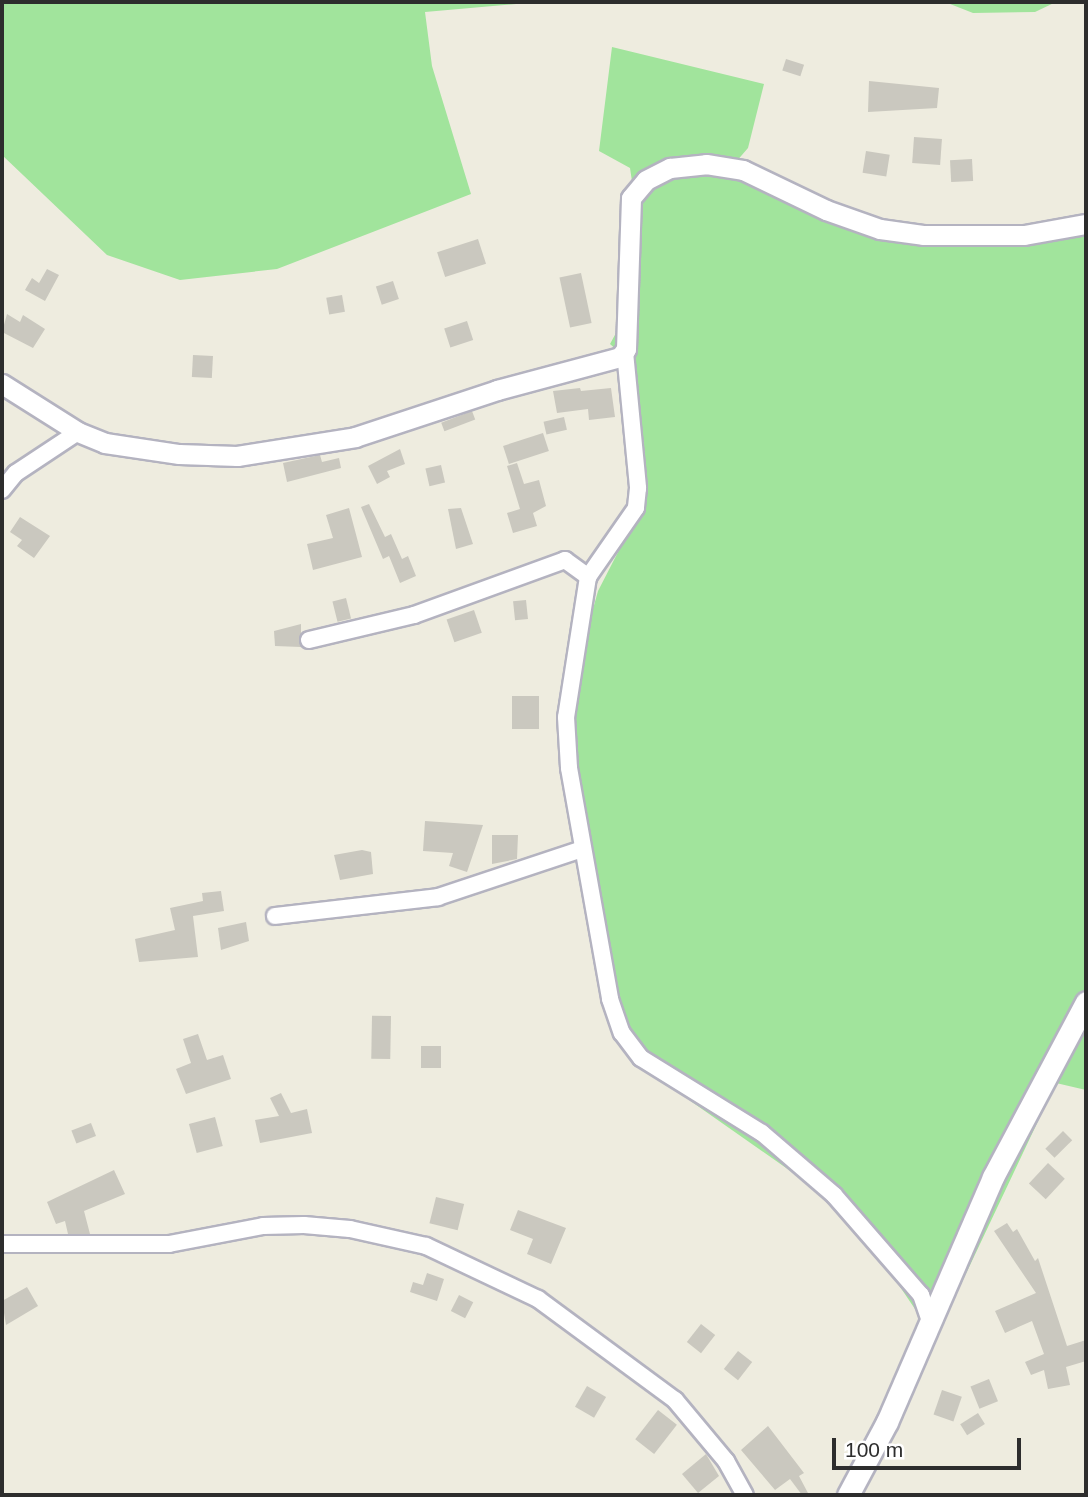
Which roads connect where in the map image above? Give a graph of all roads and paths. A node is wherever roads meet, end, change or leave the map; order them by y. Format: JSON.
{"nodes":[{"id":1,"x":1086,"y":223,"type":"edge"},
{"id":2,"x":625,"y":352,"type":"junction"},
{"id":3,"x":2,"y":384,"type":"edge"},
{"id":4,"x":78,"y":432,"type":"junction"},
{"id":5,"x":2,"y":489,"type":"edge"},
{"id":6,"x":588,"y":577,"type":"junction"},
{"id":7,"x":309,"y":640,"type":"dead end"},
{"id":8,"x":582,"y":849,"type":"junction"},
{"id":9,"x":275,"y":916,"type":"dead end"},
{"id":10,"x":1086,"y":1002,"type":"edge"},
{"id":11,"x":2,"y":1244,"type":"edge"},
{"id":12,"x":930,"y":1321,"type":"junction"},
{"id":13,"x":745,"y":1495,"type":"edge"},
{"id":14,"x":848,"y":1495,"type":"edge"}],
"edges":[{"from":1,"to":2,"type":"street"},
{"from":2,"to":4,"type":"street"},
{"from":2,"to":6,"type":"street"},
{"from":3,"to":4,"type":"street"},
{"from":4,"to":5,"type":"street"},
{"from":6,"to":7,"type":"street"},
{"from":6,"to":8,"type":"street"},
{"from":8,"to":9,"type":"street"},
{"from":8,"to":12,"type":"street"},
{"from":10,"to":12,"type":"main road"},
{"from":11,"to":13,"type":"street"},
{"from":12,"to":14,"type":"main road"}]}
